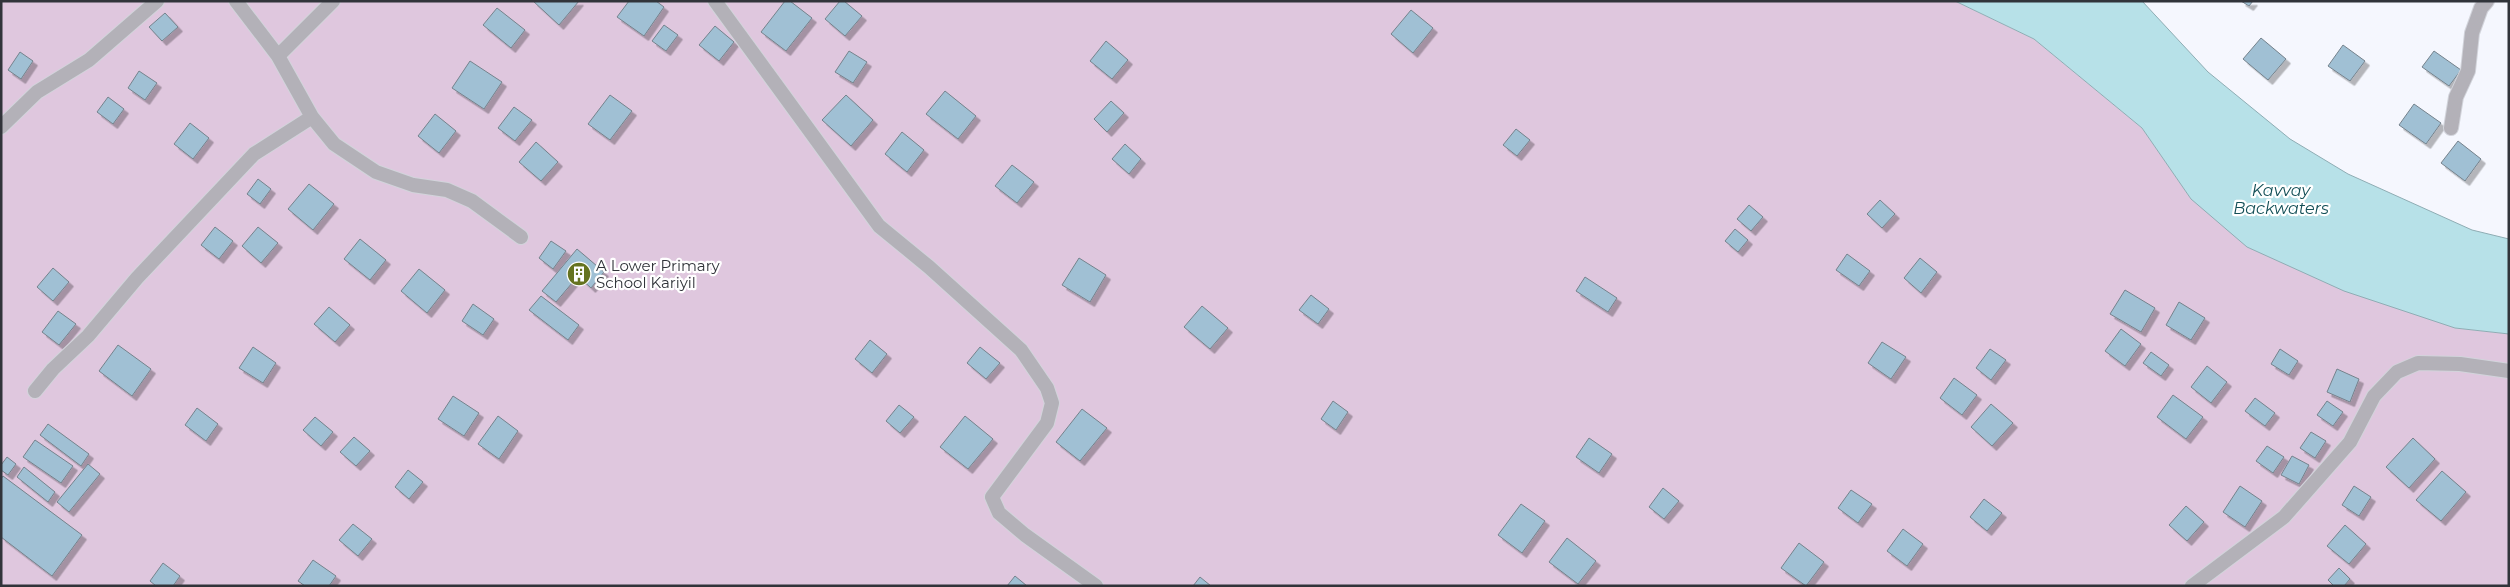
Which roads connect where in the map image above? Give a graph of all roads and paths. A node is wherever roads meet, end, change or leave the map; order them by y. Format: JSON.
{"nodes":[{"id":1,"x":157,"y":1,"type":"edge"},
{"id":2,"x":236,"y":1,"type":"edge"},
{"id":3,"x":333,"y":1,"type":"edge"},
{"id":4,"x":715,"y":1,"type":"edge"},
{"id":5,"x":2487,"y":1,"type":"edge"},
{"id":6,"x":278,"y":56,"type":"junction"},
{"id":7,"x":312,"y":117,"type":"junction"},
{"id":8,"x":1,"y":127,"type":"edge"},
{"id":9,"x":2451,"y":128,"type":"dead end"},
{"id":10,"x":522,"y":237,"type":"dead end"},
{"id":11,"x":2509,"y":371,"type":"edge"},
{"id":12,"x":35,"y":391,"type":"dead end"},
{"id":13,"x":1096,"y":586,"type":"edge"},
{"id":14,"x":2192,"y":586,"type":"edge"}],
"edges":[{"from":1,"to":8,"type":"street"},
{"from":2,"to":6,"type":"street"},
{"from":3,"to":6,"type":"street"},
{"from":4,"to":13,"type":"street"},
{"from":5,"to":9,"type":"street"},
{"from":6,"to":7,"type":"street"},
{"from":7,"to":10,"type":"street"},
{"from":7,"to":12,"type":"street"},
{"from":11,"to":14,"type":"street"}]}
